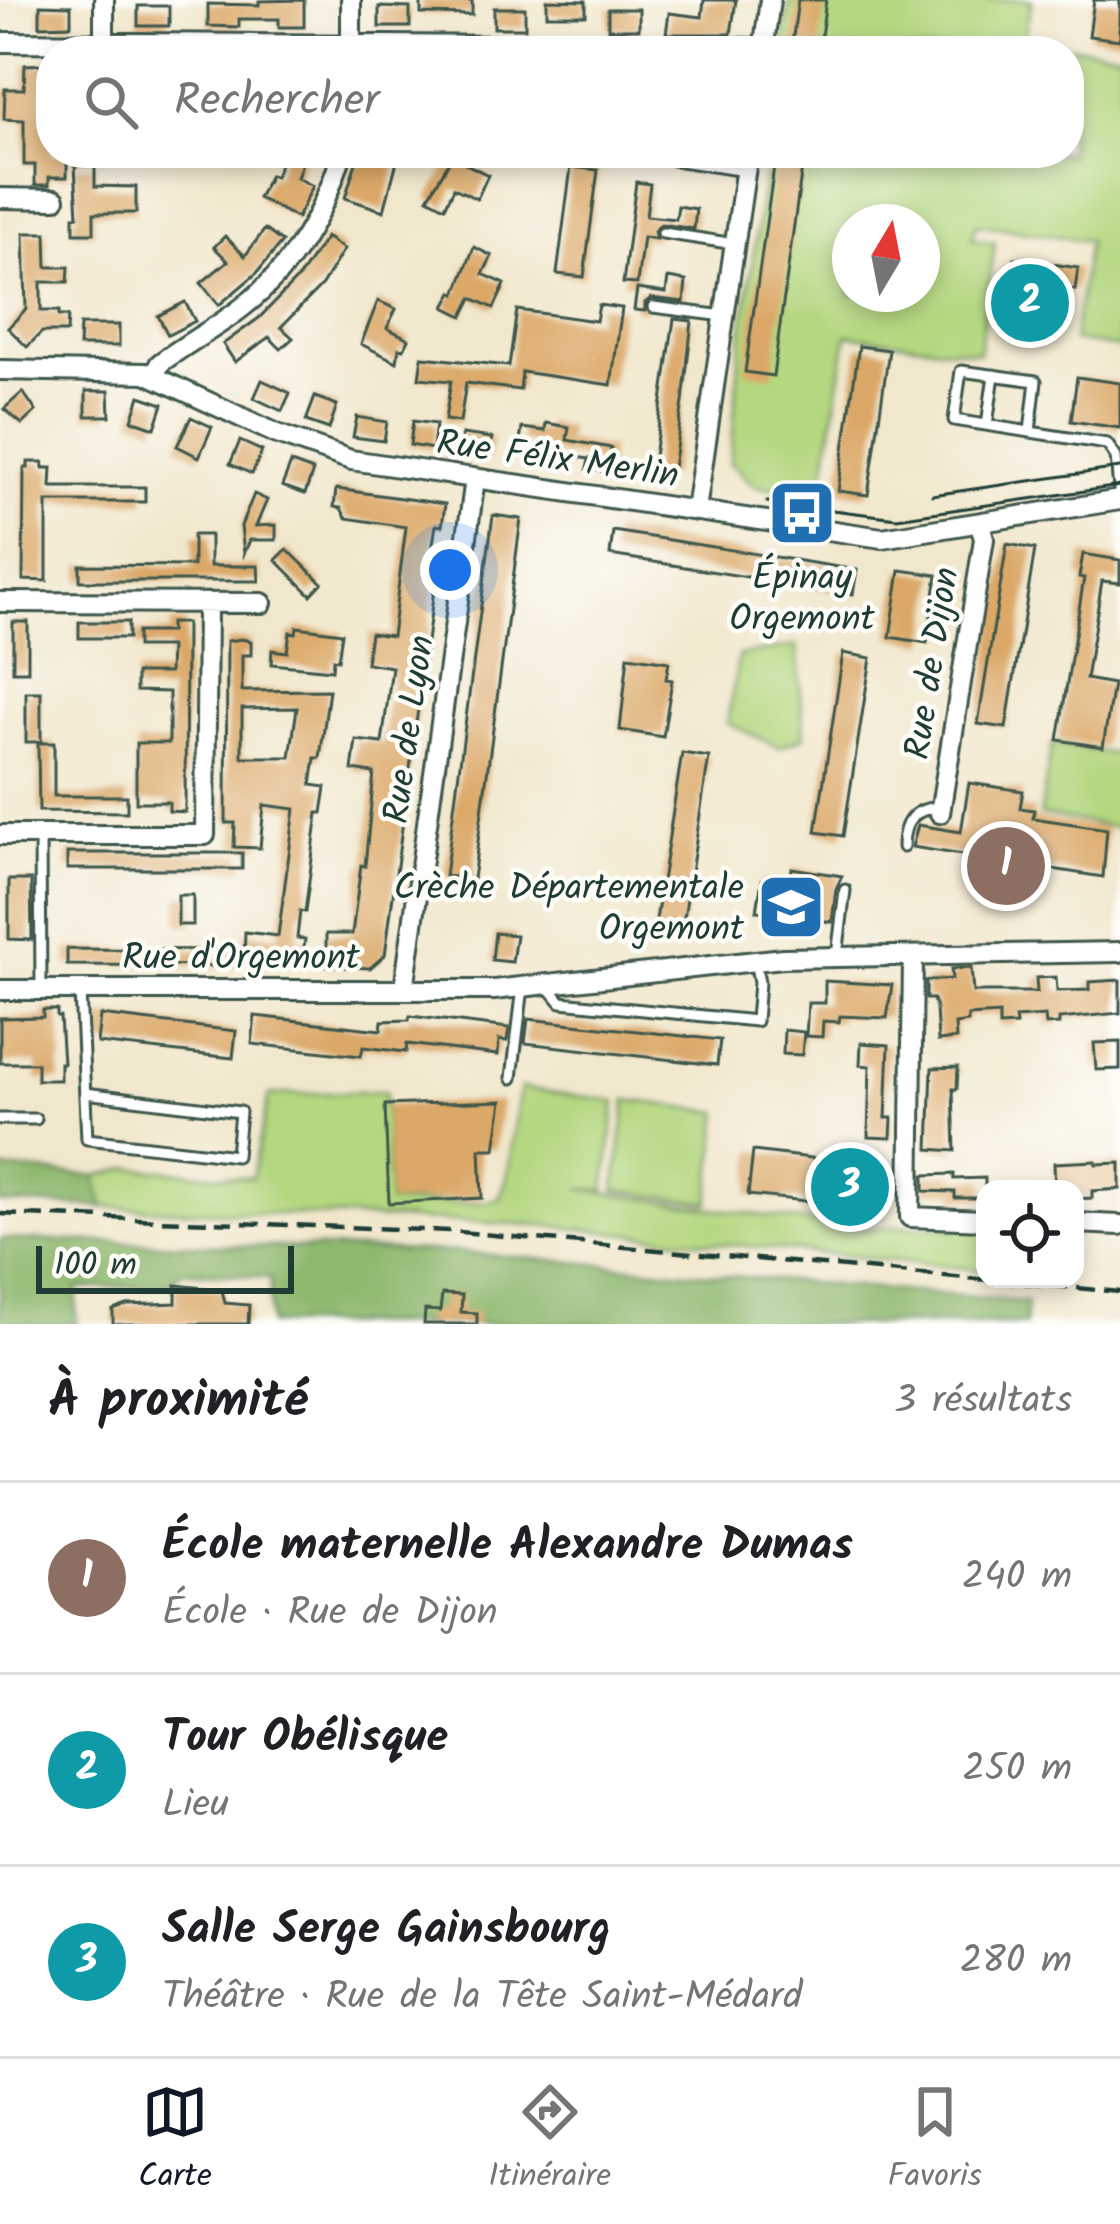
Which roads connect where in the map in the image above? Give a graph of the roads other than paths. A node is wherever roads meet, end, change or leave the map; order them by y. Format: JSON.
{"nodes":[{"id":1,"x":104,"y":0,"type":"edge"},
{"id":2,"x":351,"y":0,"type":"edge"},
{"id":3,"x":770,"y":0,"type":"edge"},
{"id":4,"x":104,"y":36,"type":"edge"},
{"id":5,"x":351,"y":36,"type":"edge"},
{"id":6,"x":765,"y":36,"type":"edge"},
{"id":7,"x":0,"y":42,"type":"edge"},
{"id":8,"x":36,"y":42,"type":"edge"},
{"id":9,"x":337,"y":168,"type":"edge"},
{"id":10,"x":745,"y":168,"type":"edge"},
{"id":11,"x":0,"y":198,"type":"edge"},
{"id":12,"x":55,"y":199,"type":"dead end"},
{"id":13,"x":663,"y":233,"type":"dead end"},
{"id":14,"x":735,"y":244,"type":"junction"},
{"id":15,"x":653,"y":307,"type":"dead end"},
{"id":16,"x":724,"y":316,"type":"junction"},
{"id":17,"x":0,"y":370,"type":"edge"},
{"id":18,"x":994,"y":375,"type":"junction"},
{"id":19,"x":155,"y":376,"type":"junction"},
{"id":20,"x":987,"y":425,"type":"junction"},
{"id":21,"x":1030,"y":430,"type":"junction"},
{"id":22,"x":476,"y":479,"type":"junction"},
{"id":23,"x":1120,"y":500,"type":"edge"},
{"id":24,"x":697,"y":510,"type":"junction"},
{"id":25,"x":980,"y":524,"type":"junction"},
{"id":26,"x":0,"y":602,"type":"edge"},
{"id":27,"x":262,"y":603,"type":"dead end"},
{"id":28,"x":207,"y":604,"type":"junction"},
{"id":29,"x":940,"y":810,"type":"joint"},
{"id":30,"x":40,"y":835,"type":"junction"},
{"id":31,"x":0,"y":836,"type":"edge"},
{"id":32,"x":903,"y":847,"type":"dead end"},
{"id":33,"x":845,"y":890,"type":"dead end"},
{"id":34,"x":1120,"y":952,"type":"edge"},
{"id":35,"x":837,"y":958,"type":"junction"},
{"id":36,"x":913,"y":958,"type":"junction"},
{"id":37,"x":755,"y":961,"type":"junction"},
{"id":38,"x":546,"y":985,"type":"junction"},
{"id":39,"x":523,"y":987,"type":"junction"},
{"id":40,"x":404,"y":989,"type":"junction"},
{"id":41,"x":0,"y":990,"type":"edge"},
{"id":42,"x":40,"y":990,"type":"junction"},
{"id":43,"x":80,"y":990,"type":"junction"},
{"id":44,"x":512,"y":1078,"type":"dead end"},
{"id":45,"x":85,"y":1093,"type":"junction"},
{"id":46,"x":0,"y":1119,"type":"edge"},
{"id":47,"x":36,"y":1119,"type":"dead end"},
{"id":48,"x":976,"y":1220,"type":"edge"},
{"id":49,"x":1084,"y":1223,"type":"edge"},
{"id":50,"x":1120,"y":1225,"type":"edge"}],
"edges":[{"from":1,"to":4,"type":"street"},
{"from":2,"to":5,"type":"street"},
{"from":3,"to":6,"type":"street"},
{"from":7,"to":8,"type":"street"},
{"from":9,"to":19,"type":"street"},
{"from":10,"to":14,"type":"street"},
{"from":11,"to":12,"type":"street"},
{"from":13,"to":14,"type":"lane"},
{"from":14,"to":16,"type":"street"},
{"from":15,"to":16,"type":"lane"},
{"from":16,"to":24,"type":"street"},
{"from":17,"to":19,"type":"street","name":"Rue Félix Merlin"},
{"from":18,"to":20,"type":"lane"},
{"from":18,"to":20,"type":"lane"},
{"from":18,"to":21,"type":"lane"},
{"from":19,"to":22,"type":"street","name":"Rue Félix Merlin"},
{"from":20,"to":21,"type":"lane"},
{"from":21,"to":23,"type":"lane"},
{"from":22,"to":24,"type":"street","name":"Rue Félix Merlin"},
{"from":22,"to":40,"type":"street","name":"Rue de Lyon"},
{"from":23,"to":25,"type":"street","name":"Rue Félix Merlin"},
{"from":24,"to":25,"type":"street","name":"Rue Félix Merlin"},
{"from":25,"to":29,"type":"street","name":"Rue de Dijon"},
{"from":26,"to":28,"type":"street"},
{"from":27,"to":28,"type":"street"},
{"from":28,"to":30,"type":"street"},
{"from":29,"to":32,"type":"lane"},
{"from":30,"to":31,"type":"street"},
{"from":30,"to":42,"type":"lane"},
{"from":33,"to":35,"type":"lane"},
{"from":34,"to":36,"type":"street","name":"Rue d'Orgemont"},
{"from":35,"to":36,"type":"street","name":"Rue d'Orgemont"},
{"from":35,"to":37,"type":"street","name":"Rue d'Orgemont"},
{"from":36,"to":48,"type":"street"},
{"from":37,"to":38,"type":"street","name":"Rue d'Orgemont"},
{"from":37,"to":38,"type":"lane"},
{"from":38,"to":39,"type":"street","name":"Rue d'Orgemont"},
{"from":39,"to":40,"type":"street","name":"Rue d'Orgemont"},
{"from":39,"to":44,"type":"lane"},
{"from":40,"to":43,"type":"street","name":"Rue d'Orgemont"},
{"from":41,"to":42,"type":"street","name":"Rue d'Orgemont"},
{"from":42,"to":43,"type":"street","name":"Rue d'Orgemont"},
{"from":43,"to":45,"type":"lane"},
{"from":45,"to":45,"type":"lane"},
{"from":46,"to":47,"type":"lane"},
{"from":49,"to":50,"type":"street"}]}
